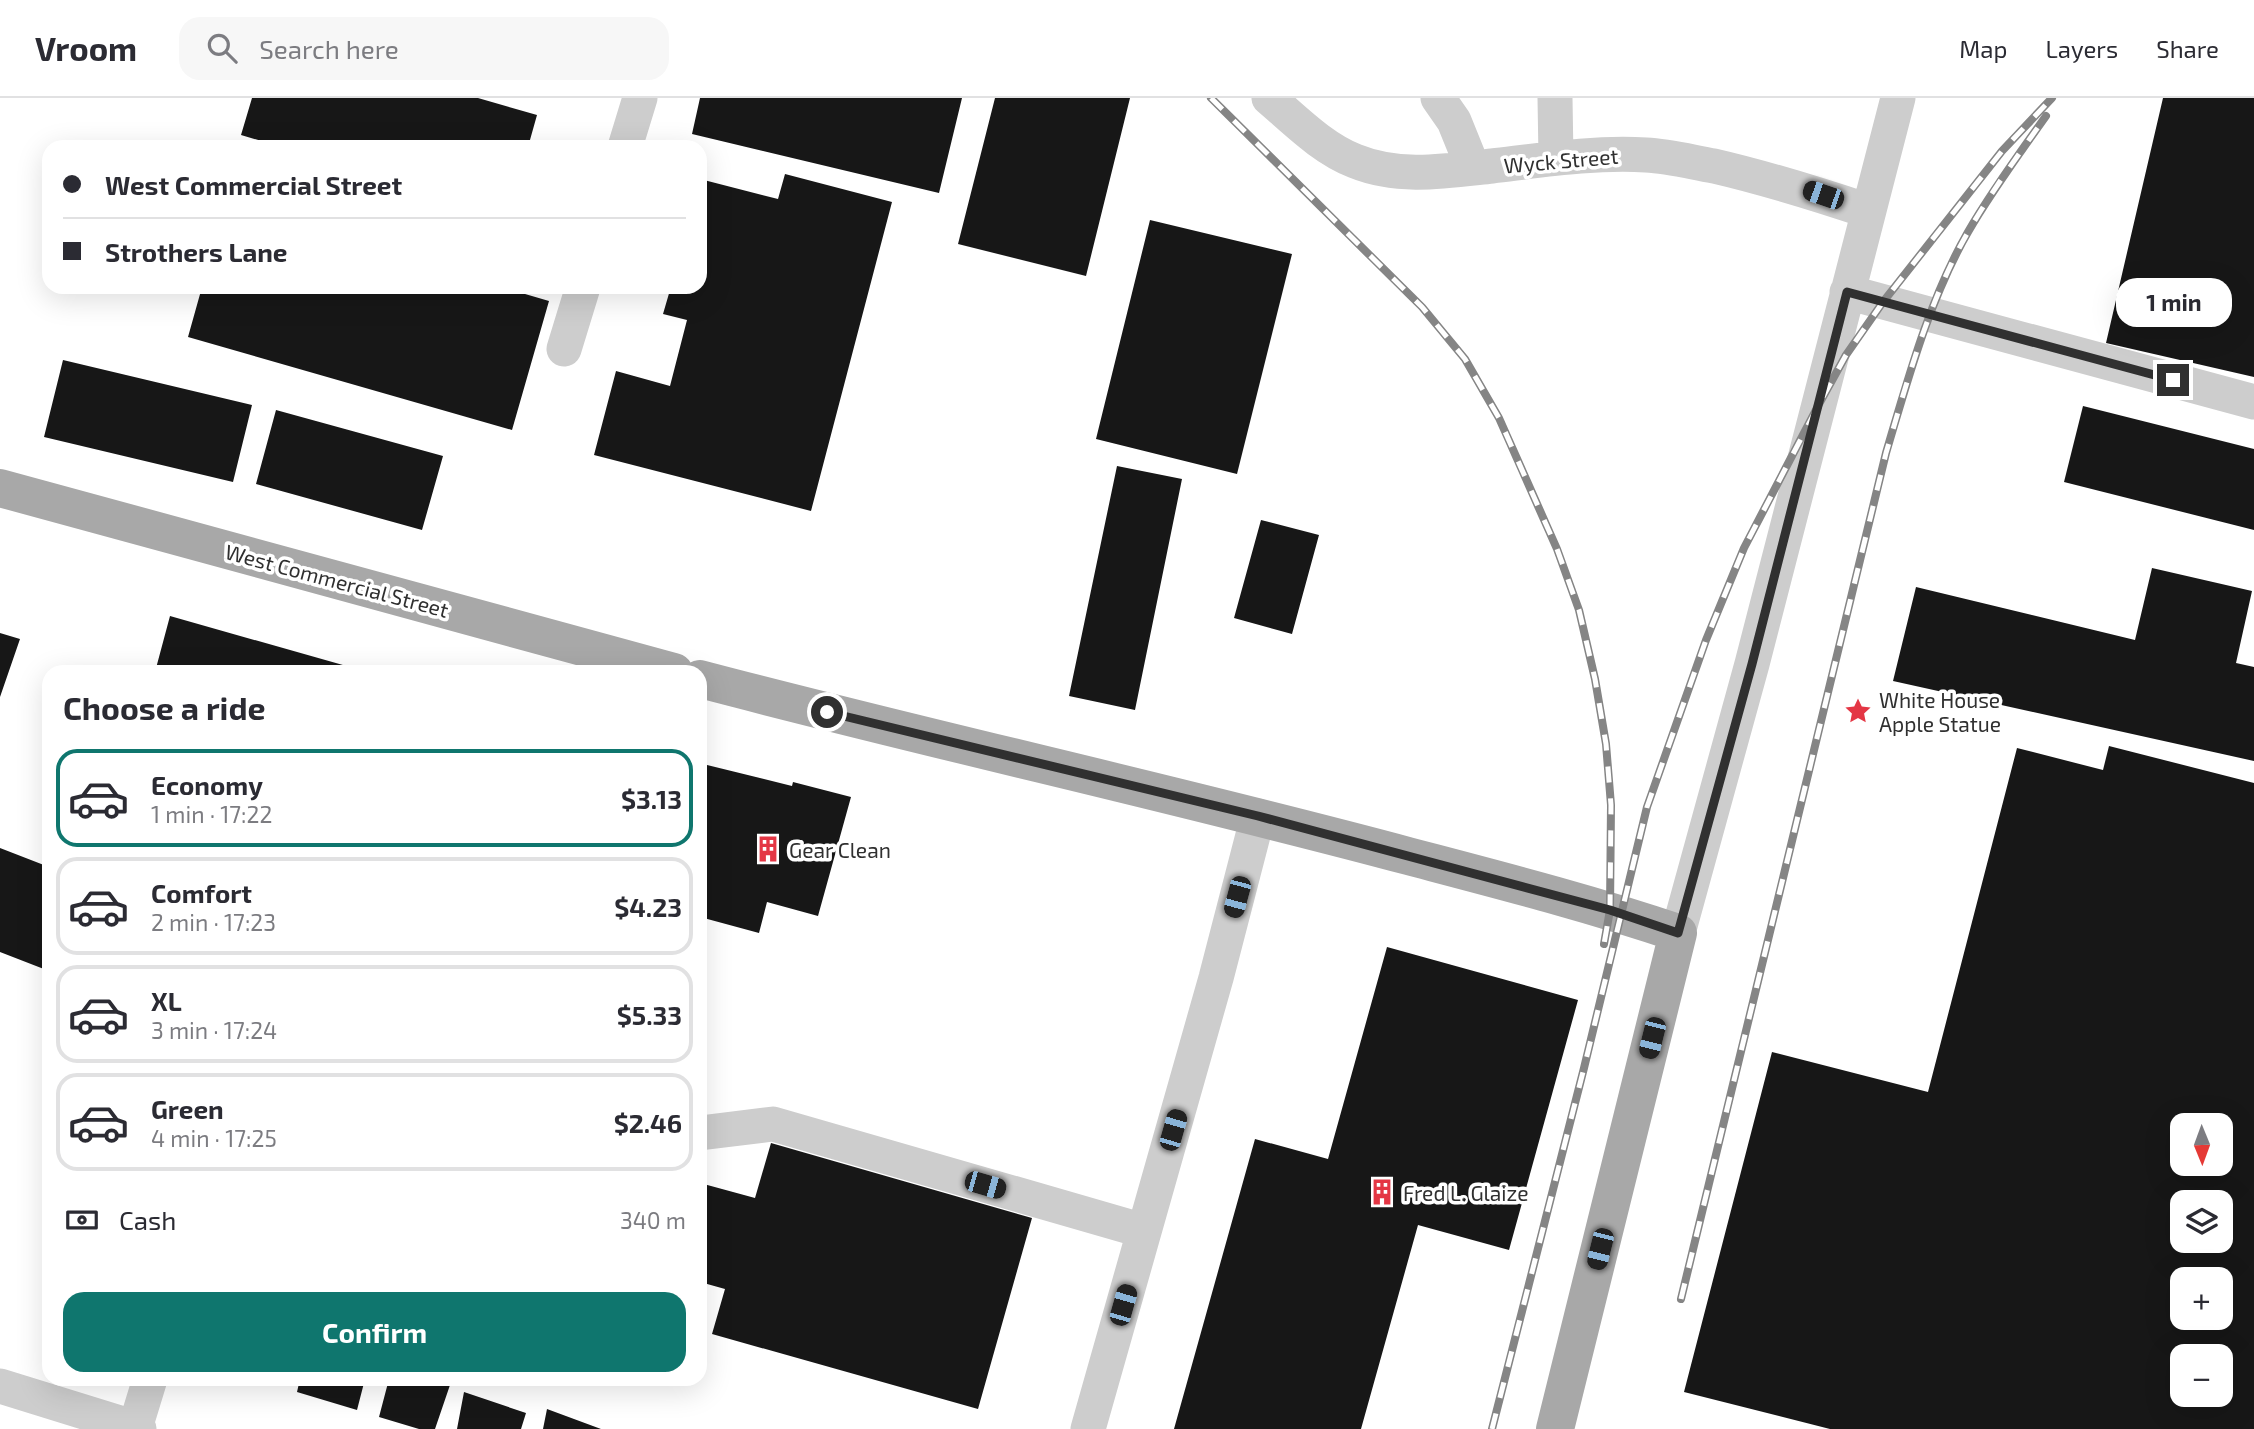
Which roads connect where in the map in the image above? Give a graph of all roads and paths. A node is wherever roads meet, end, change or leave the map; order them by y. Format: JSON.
{"nodes":[{"id":1,"x":640,"y":98,"type":"edge"},
{"id":2,"x":1269,"y":98,"type":"edge"},
{"id":3,"x":1438,"y":98,"type":"edge"},
{"id":4,"x":1555,"y":98,"type":"edge"},
{"id":5,"x":1898,"y":98,"type":"edge"},
{"id":6,"x":627,"y":140,"type":"edge"},
{"id":7,"x":1556,"y":159,"type":"junction"},
{"id":8,"x":1473,"y":168,"type":"junction"},
{"id":9,"x":1868,"y":211,"type":"junction"},
{"id":10,"x":1847,"y":292,"type":"junction"},
{"id":11,"x":581,"y":294,"type":"edge"},
{"id":12,"x":564,"y":349,"type":"dead end"},
{"id":13,"x":2254,"y":402,"type":"edge"},
{"id":14,"x":0,"y":488,"type":"edge"},
{"id":15,"x":648,"y":665,"type":"edge"},
{"id":16,"x":707,"y":681,"type":"edge"},
{"id":17,"x":1258,"y":816,"type":"junction"},
{"id":18,"x":1678,"y":933,"type":"junction"},
{"id":19,"x":707,"y":1132,"type":"edge"},
{"id":20,"x":1144,"y":1231,"type":"junction"},
{"id":21,"x":0,"y":1386,"type":"edge"},
{"id":22,"x":148,"y":1386,"type":"edge"},
{"id":23,"x":136,"y":1428,"type":"edge"},
{"id":24,"x":1088,"y":1429,"type":"edge"},
{"id":25,"x":1555,"y":1429,"type":"edge"}],
"edges":[{"from":1,"to":6,"type":"street"},
{"from":2,"to":8,"type":"street","name":"Wyck Street"},
{"from":3,"to":8,"type":"street"},
{"from":4,"to":7,"type":"street"},
{"from":5,"to":9,"type":"street"},
{"from":7,"to":8,"type":"street","name":"Wyck Street"},
{"from":7,"to":9,"type":"street","name":"Wyck Street"},
{"from":9,"to":10,"type":"street"},
{"from":10,"to":13,"type":"street"},
{"from":10,"to":18,"type":"street"},
{"from":11,"to":12,"type":"street"},
{"from":14,"to":15,"type":"main road","name":"West Commercial Street"},
{"from":16,"to":17,"type":"main road"},
{"from":17,"to":18,"type":"main road"},
{"from":17,"to":20,"type":"street"},
{"from":18,"to":25,"type":"main road"},
{"from":19,"to":20,"type":"street"},
{"from":20,"to":24,"type":"street"},
{"from":21,"to":23,"type":"street"},
{"from":22,"to":23,"type":"street"}]}
